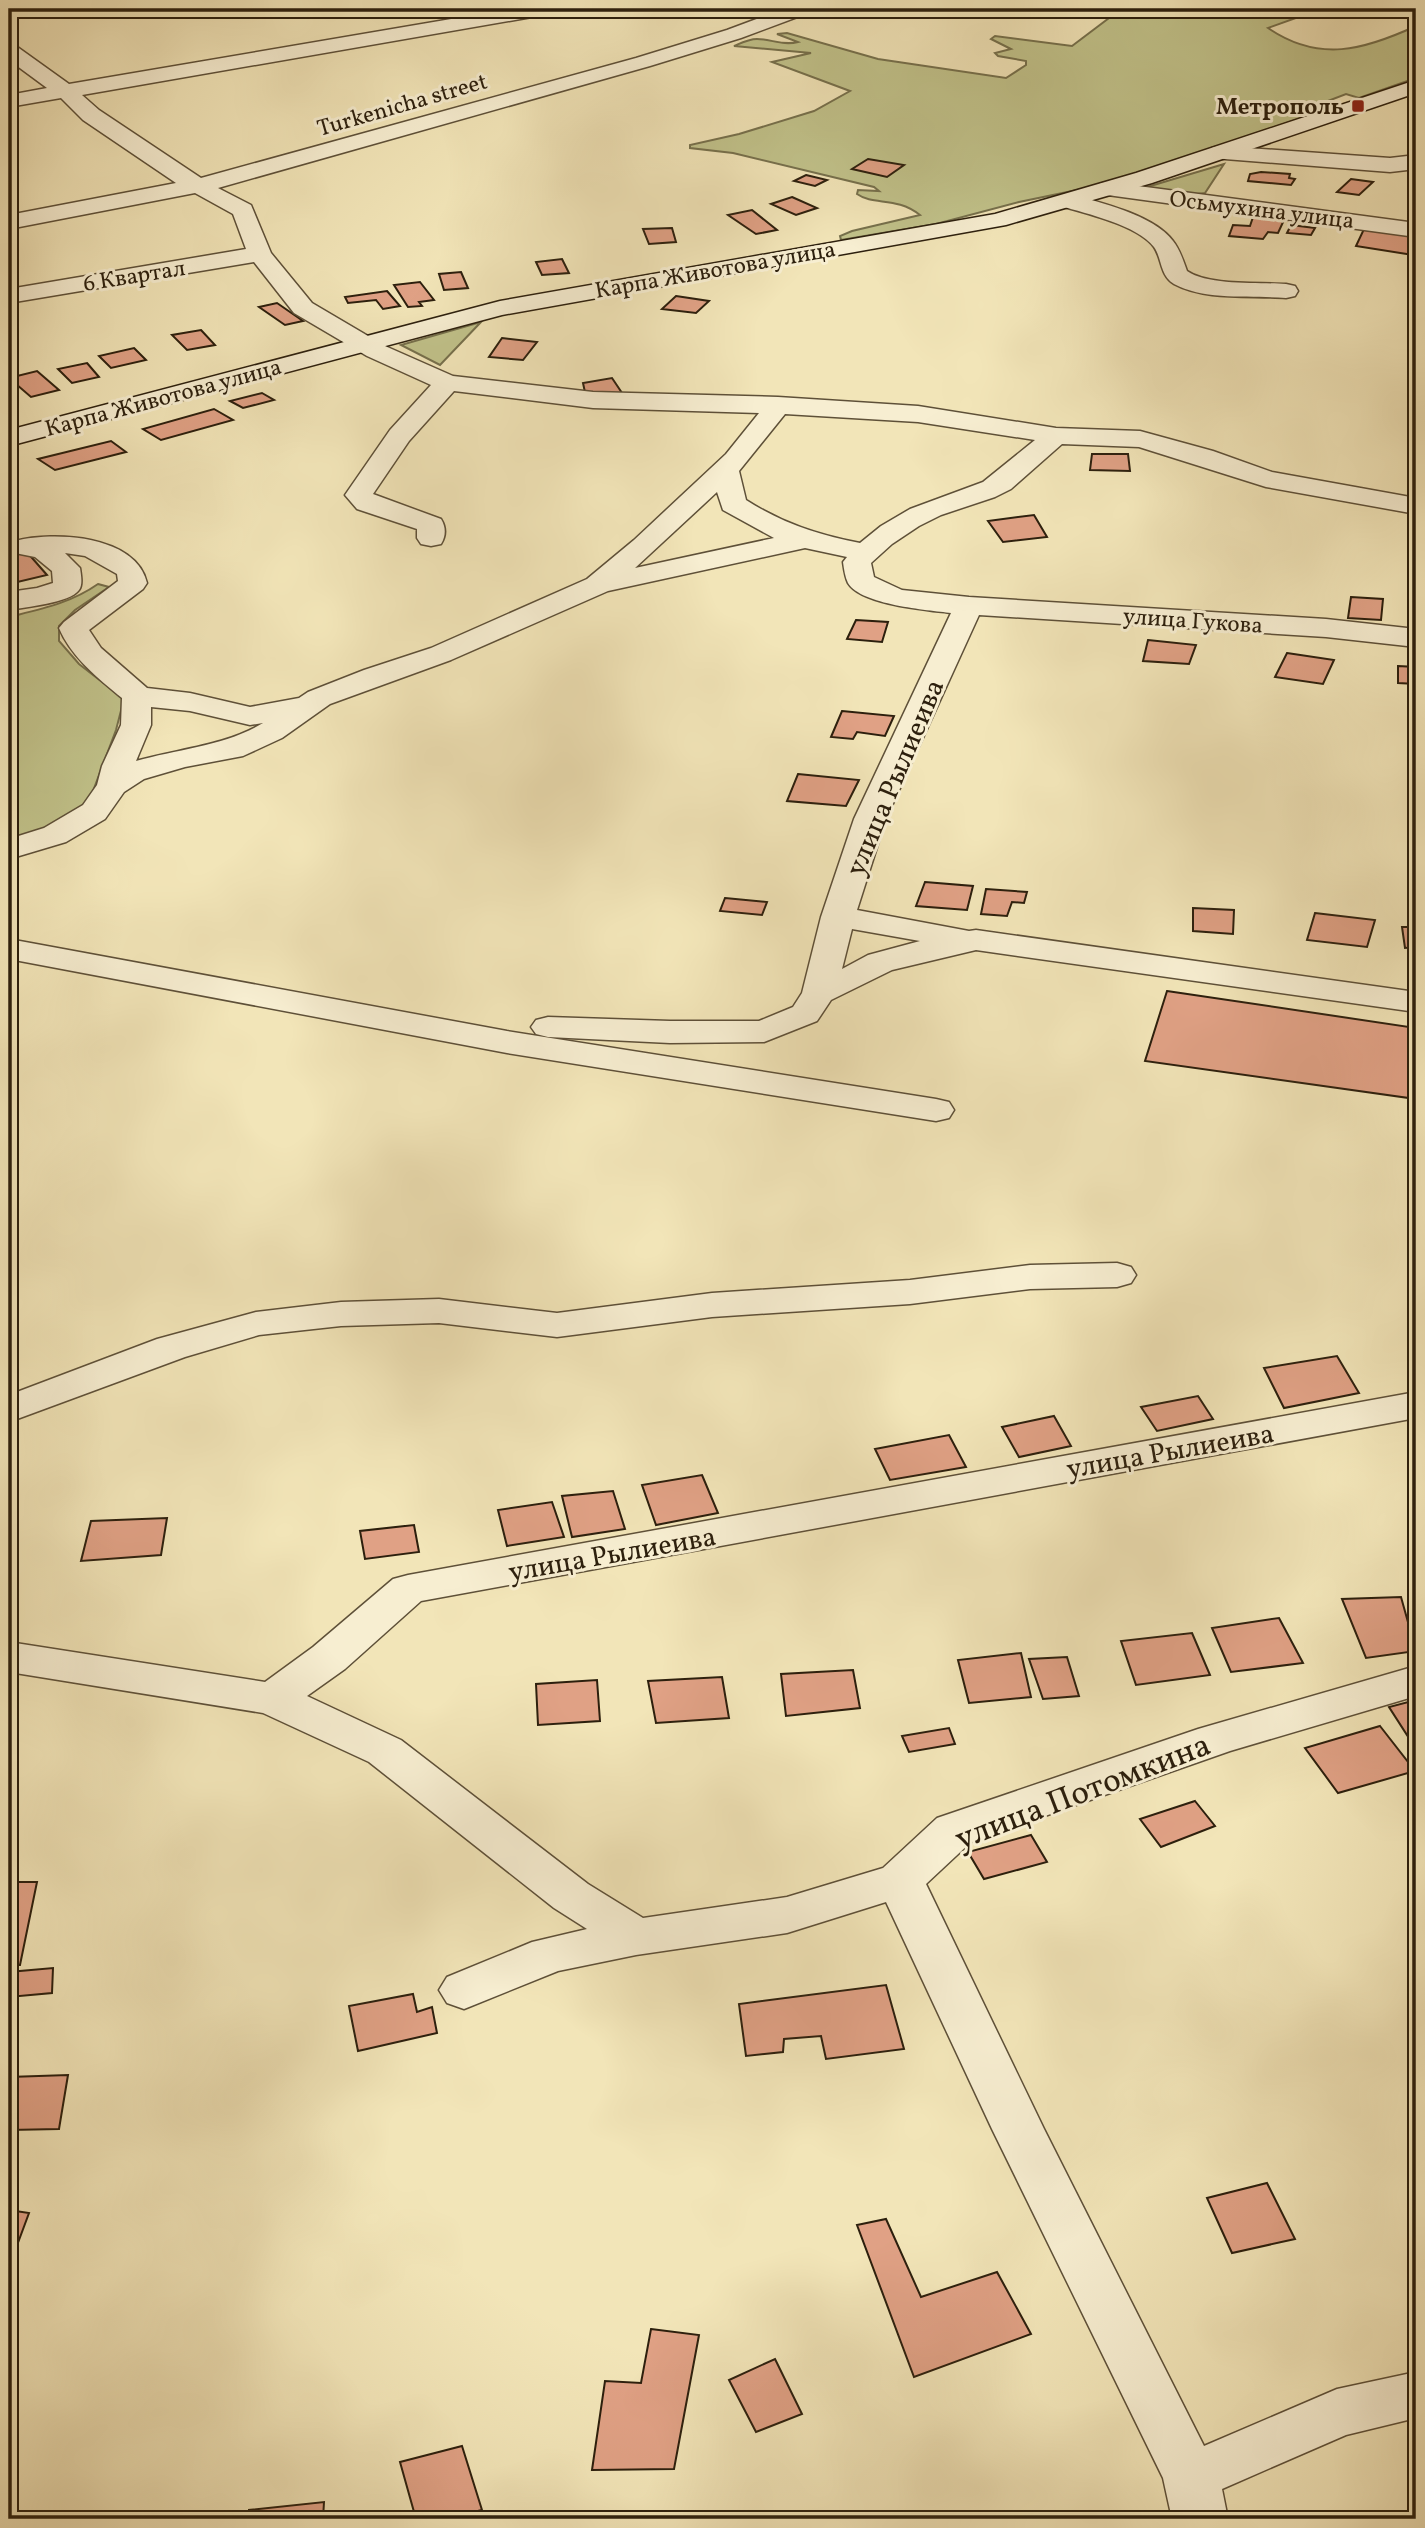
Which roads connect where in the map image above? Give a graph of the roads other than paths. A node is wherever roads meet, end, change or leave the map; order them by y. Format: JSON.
{"nodes":[{"id":1,"x":527,"y":9,"type":"edge"},
{"id":2,"x":801,"y":9,"type":"edge"},
{"id":3,"x":9,"y":50,"type":"edge"},
{"id":4,"x":1416,"y":86,"type":"edge"},
{"id":5,"x":66,"y":92,"type":"junction"},
{"id":6,"x":9,"y":101,"type":"edge"},
{"id":7,"x":1288,"y":130,"type":"junction"},
{"id":8,"x":1229,"y":154,"type":"junction"},
{"id":9,"x":1416,"y":160,"type":"edge"},
{"id":10,"x":198,"y":186,"type":"junction"},
{"id":11,"x":1108,"y":189,"type":"junction"},
{"id":12,"x":1069,"y":201,"type":"junction"},
{"id":13,"x":1210,"y":203,"type":"junction"},
{"id":14,"x":9,"y":222,"type":"edge"},
{"id":15,"x":1416,"y":230,"type":"edge"},
{"id":16,"x":260,"y":254,"type":"junction"},
{"id":17,"x":1286,"y":290,"type":"dead end"},
{"id":18,"x":9,"y":296,"type":"edge"},
{"id":19,"x":364,"y":344,"type":"junction"},
{"id":20,"x":448,"y":383,"type":"junction"},
{"id":21,"x":778,"y":405,"type":"junction"},
{"id":22,"x":1056,"y":436,"type":"junction"},
{"id":23,"x":9,"y":438,"type":"edge"},
{"id":24,"x":725,"y":470,"type":"junction"},
{"id":25,"x":1416,"y":506,"type":"edge"},
{"id":26,"x":431,"y":538,"type":"dead end"},
{"id":27,"x":802,"y":540,"type":"junction"},
{"id":28,"x":20,"y":546,"type":"edge"},
{"id":29,"x":866,"y":552,"type":"junction"},
{"id":30,"x":597,"y":585,"type":"junction"},
{"id":31,"x":9,"y":601,"type":"edge"},
{"id":32,"x":969,"y":606,"type":"junction"},
{"id":33,"x":1416,"y":638,"type":"edge"},
{"id":34,"x":138,"y":696,"type":"junction"},
{"id":35,"x":319,"y":698,"type":"junction"},
{"id":36,"x":113,"y":785,"type":"junction"},
{"id":37,"x":9,"y":849,"type":"edge"},
{"id":38,"x":838,"y":917,"type":"junction"},
{"id":39,"x":976,"y":940,"type":"junction"},
{"id":40,"x":9,"y":949,"type":"edge"},
{"id":41,"x":819,"y":993,"type":"junction"},
{"id":42,"x":1416,"y":1002,"type":"edge"},
{"id":43,"x":506,"y":1042,"type":"junction"},
{"id":44,"x":936,"y":1110,"type":"dead end"},
{"id":45,"x":1117,"y":1275,"type":"dead end"},
{"id":46,"x":1416,"y":1405,"type":"edge"},
{"id":47,"x":9,"y":1409,"type":"edge"},
{"id":48,"x":9,"y":1657,"type":"edge"},
{"id":49,"x":1416,"y":1681,"type":"edge"},
{"id":50,"x":273,"y":1699,"type":"junction"},
{"id":51,"x":900,"y":1880,"type":"junction"},
{"id":52,"x":636,"y":1937,"type":"junction"},
{"id":53,"x":464,"y":1990,"type":"dead end"},
{"id":54,"x":1416,"y":2395,"type":"edge"},
{"id":55,"x":1195,"y":2498,"type":"edge"}],
"edges":[{"from":1,"to":5,"type":"street"},
{"from":2,"to":10,"type":"street","name":"Turkenicha street"},
{"from":3,"to":5,"type":"street"},
{"from":4,"to":7,"type":"street","name":"Карпа Животова улица"},
{"from":5,"to":6,"type":"street"},
{"from":5,"to":10,"type":"street"},
{"from":7,"to":8,"type":"street","name":"Карпа Животова улица"},
{"from":7,"to":9,"type":"street"},
{"from":8,"to":9,"type":"street"},
{"from":8,"to":11,"type":"street","name":"Карпа Животова улица"},
{"from":8,"to":13,"type":"street"},
{"from":10,"to":14,"type":"street","name":"Turkenicha street"},
{"from":10,"to":16,"type":"street"},
{"from":11,"to":12,"type":"street","name":"Карпа Животова улица"},
{"from":11,"to":13,"type":"street","name":"Осьмухина улица"},
{"from":12,"to":17,"type":"street"},
{"from":12,"to":19,"type":"street","name":"Карпа Животова улица"},
{"from":13,"to":15,"type":"street","name":"Осьмухина улица"},
{"from":16,"to":18,"type":"street","name":"6 Квартал"},
{"from":16,"to":19,"type":"street"},
{"from":19,"to":20,"type":"street"},
{"from":19,"to":23,"type":"street","name":"Карпа Животова улица"},
{"from":20,"to":21,"type":"street"},
{"from":20,"to":26,"type":"street"},
{"from":21,"to":22,"type":"street"},
{"from":21,"to":24,"type":"street"},
{"from":22,"to":25,"type":"street"},
{"from":22,"to":29,"type":"street"},
{"from":24,"to":27,"type":"street"},
{"from":24,"to":30,"type":"street"},
{"from":27,"to":29,"type":"street"},
{"from":27,"to":30,"type":"street"},
{"from":28,"to":31,"type":"street"},
{"from":28,"to":34,"type":"street"},
{"from":29,"to":32,"type":"street","name":"улица Гукова"},
{"from":30,"to":35,"type":"street"},
{"from":32,"to":33,"type":"street","name":"улица Гукова"},
{"from":32,"to":38,"type":"street","name":"улица Рылиеива"},
{"from":34,"to":35,"type":"street"},
{"from":34,"to":36,"type":"street"},
{"from":35,"to":36,"type":"street"},
{"from":36,"to":37,"type":"street"},
{"from":38,"to":39,"type":"street"},
{"from":38,"to":41,"type":"street","name":"улица Рылиеива"},
{"from":39,"to":41,"type":"street","name":"улица Рылиеива"},
{"from":39,"to":42,"type":"street","name":"улица Рылиеива"},
{"from":40,"to":43,"type":"street"},
{"from":41,"to":43,"type":"street","name":"улица Рылиеива"},
{"from":43,"to":44,"type":"street"},
{"from":45,"to":47,"type":"street"},
{"from":46,"to":50,"type":"street","name":"улица Рылиеива"},
{"from":48,"to":50,"type":"street"},
{"from":49,"to":51,"type":"street","name":"улица Потомкина"},
{"from":50,"to":52,"type":"street"},
{"from":51,"to":52,"type":"street","name":"улица Потомкина"},
{"from":51,"to":55,"type":"street"},
{"from":52,"to":53,"type":"street","name":"улица Потомкина"},
{"from":54,"to":55,"type":"street"}]}
